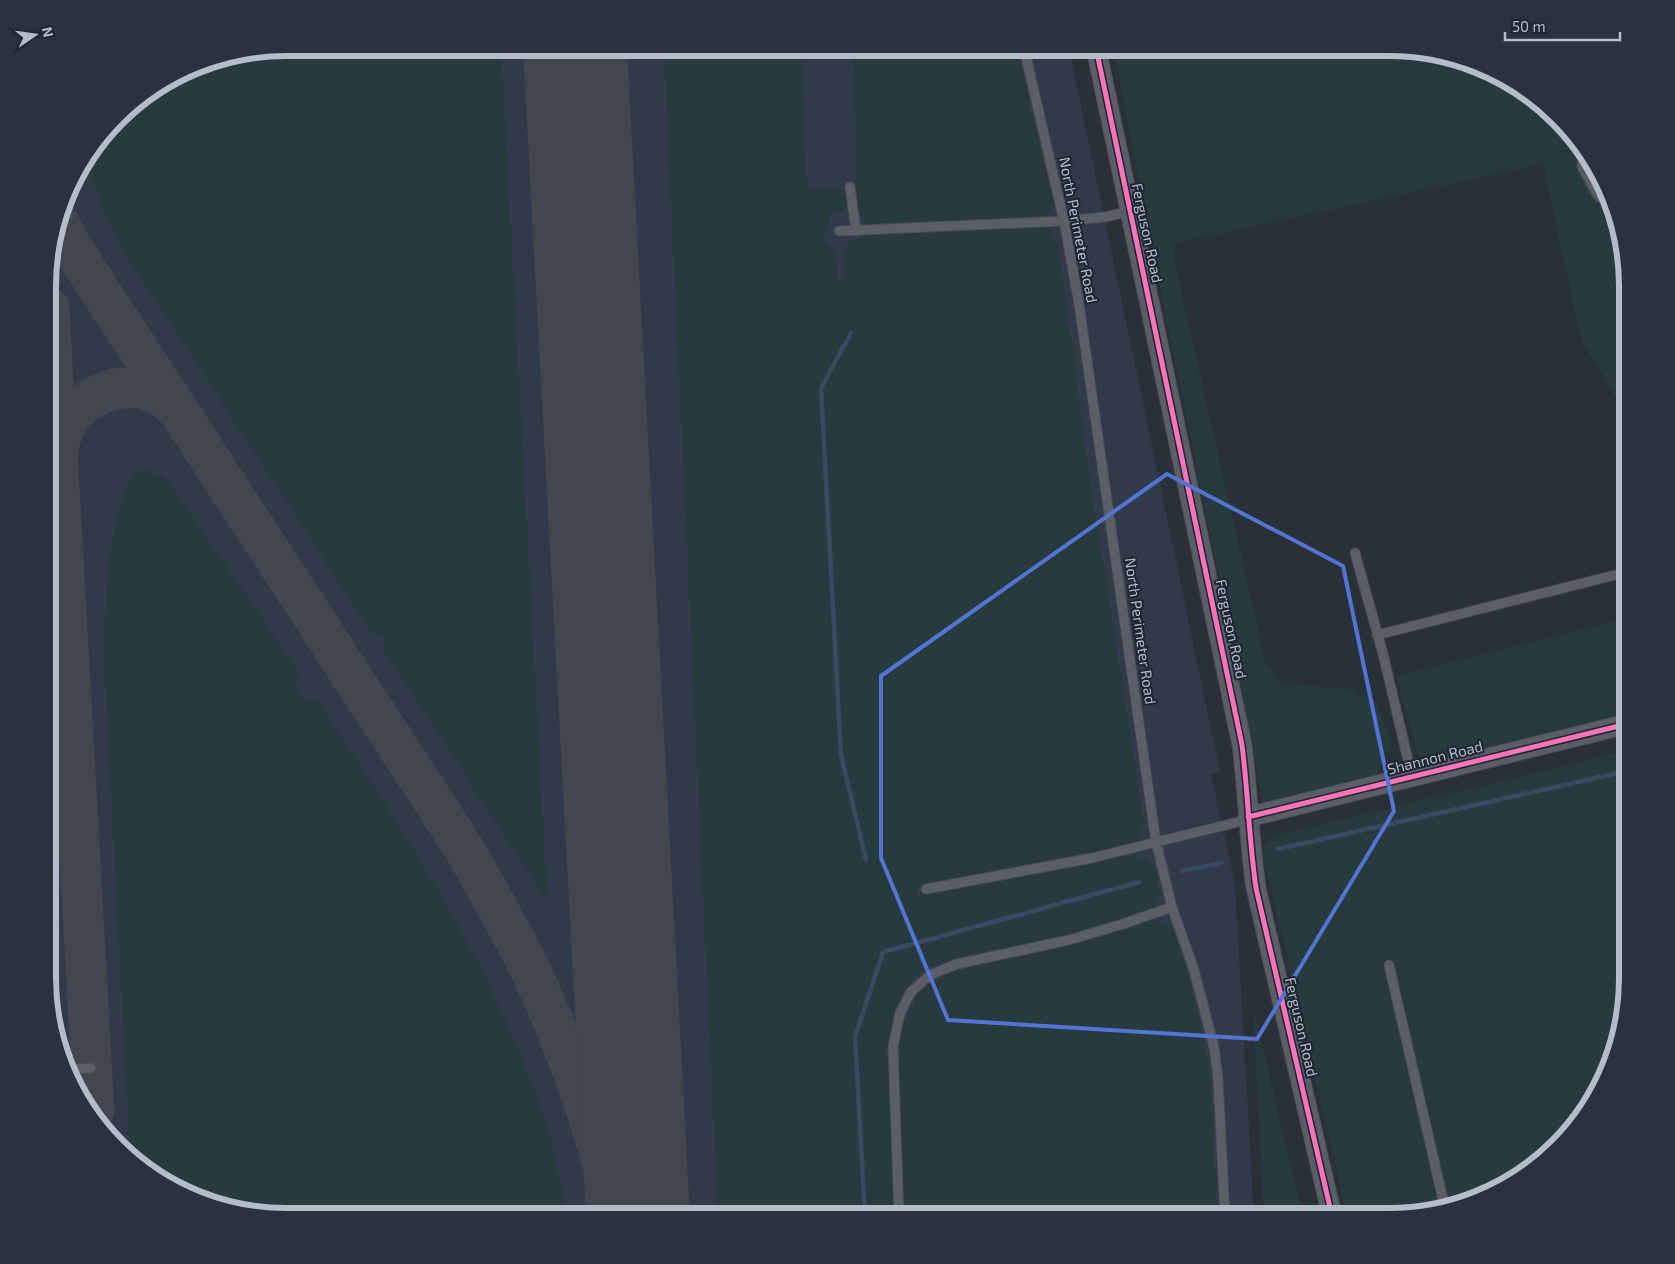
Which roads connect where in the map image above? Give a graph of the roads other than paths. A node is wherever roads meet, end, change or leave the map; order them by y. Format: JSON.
{"nodes":[{"id":1,"x":1026,"y":56,"type":"edge"},
{"id":2,"x":1098,"y":56,"type":"edge"},
{"id":3,"x":850,"y":186,"type":"dead end"},
{"id":4,"x":1130,"y":211,"type":"junction"},
{"id":5,"x":1064,"y":221,"type":"junction"},
{"id":6,"x":856,"y":231,"type":"junction"},
{"id":7,"x":839,"y":232,"type":"dead end"},
{"id":8,"x":1355,"y":553,"type":"dead end"},
{"id":9,"x":1619,"y":574,"type":"edge"},
{"id":10,"x":1378,"y":635,"type":"junction"},
{"id":11,"x":1619,"y":726,"type":"edge"},
{"id":12,"x":1412,"y":777,"type":"junction"},
{"id":13,"x":1248,"y":817,"type":"junction"},
{"id":14,"x":1156,"y":842,"type":"junction"},
{"id":15,"x":926,"y":889,"type":"dead end"},
{"id":16,"x":1172,"y":907,"type":"junction"},
{"id":17,"x":1389,"y":965,"type":"dead end"},
{"id":18,"x":91,"y":1068,"type":"dead end"},
{"id":19,"x":75,"y":1069,"type":"edge"},
{"id":20,"x":1443,"y":1201,"type":"edge"},
{"id":21,"x":899,"y":1208,"type":"edge"},
{"id":22,"x":1225,"y":1208,"type":"edge"},
{"id":23,"x":1330,"y":1208,"type":"edge"}],
"edges":[{"from":1,"to":5,"type":"lane","name":"North Perimeter Road"},
{"from":2,"to":4,"type":"street","name":"Ferguson Road"},
{"from":3,"to":6,"type":"lane"},
{"from":4,"to":5,"type":"lane"},
{"from":4,"to":13,"type":"street","name":"Ferguson Road"},
{"from":5,"to":6,"type":"lane"},
{"from":5,"to":14,"type":"lane","name":"North Perimeter Road"},
{"from":6,"to":7,"type":"lane"},
{"from":8,"to":10,"type":"lane"},
{"from":9,"to":10,"type":"lane"},
{"from":10,"to":12,"type":"lane"},
{"from":11,"to":12,"type":"street","name":"Shannon Road"},
{"from":12,"to":13,"type":"street","name":"Shannon Road"},
{"from":13,"to":14,"type":"lane"},
{"from":13,"to":23,"type":"street","name":"Ferguson Road"},
{"from":14,"to":15,"type":"lane"},
{"from":14,"to":16,"type":"lane","name":"North Perimeter Road"},
{"from":16,"to":21,"type":"lane"},
{"from":16,"to":22,"type":"lane","name":"North Perimeter Road"},
{"from":17,"to":20,"type":"lane"},
{"from":18,"to":19,"type":"lane"}]}
